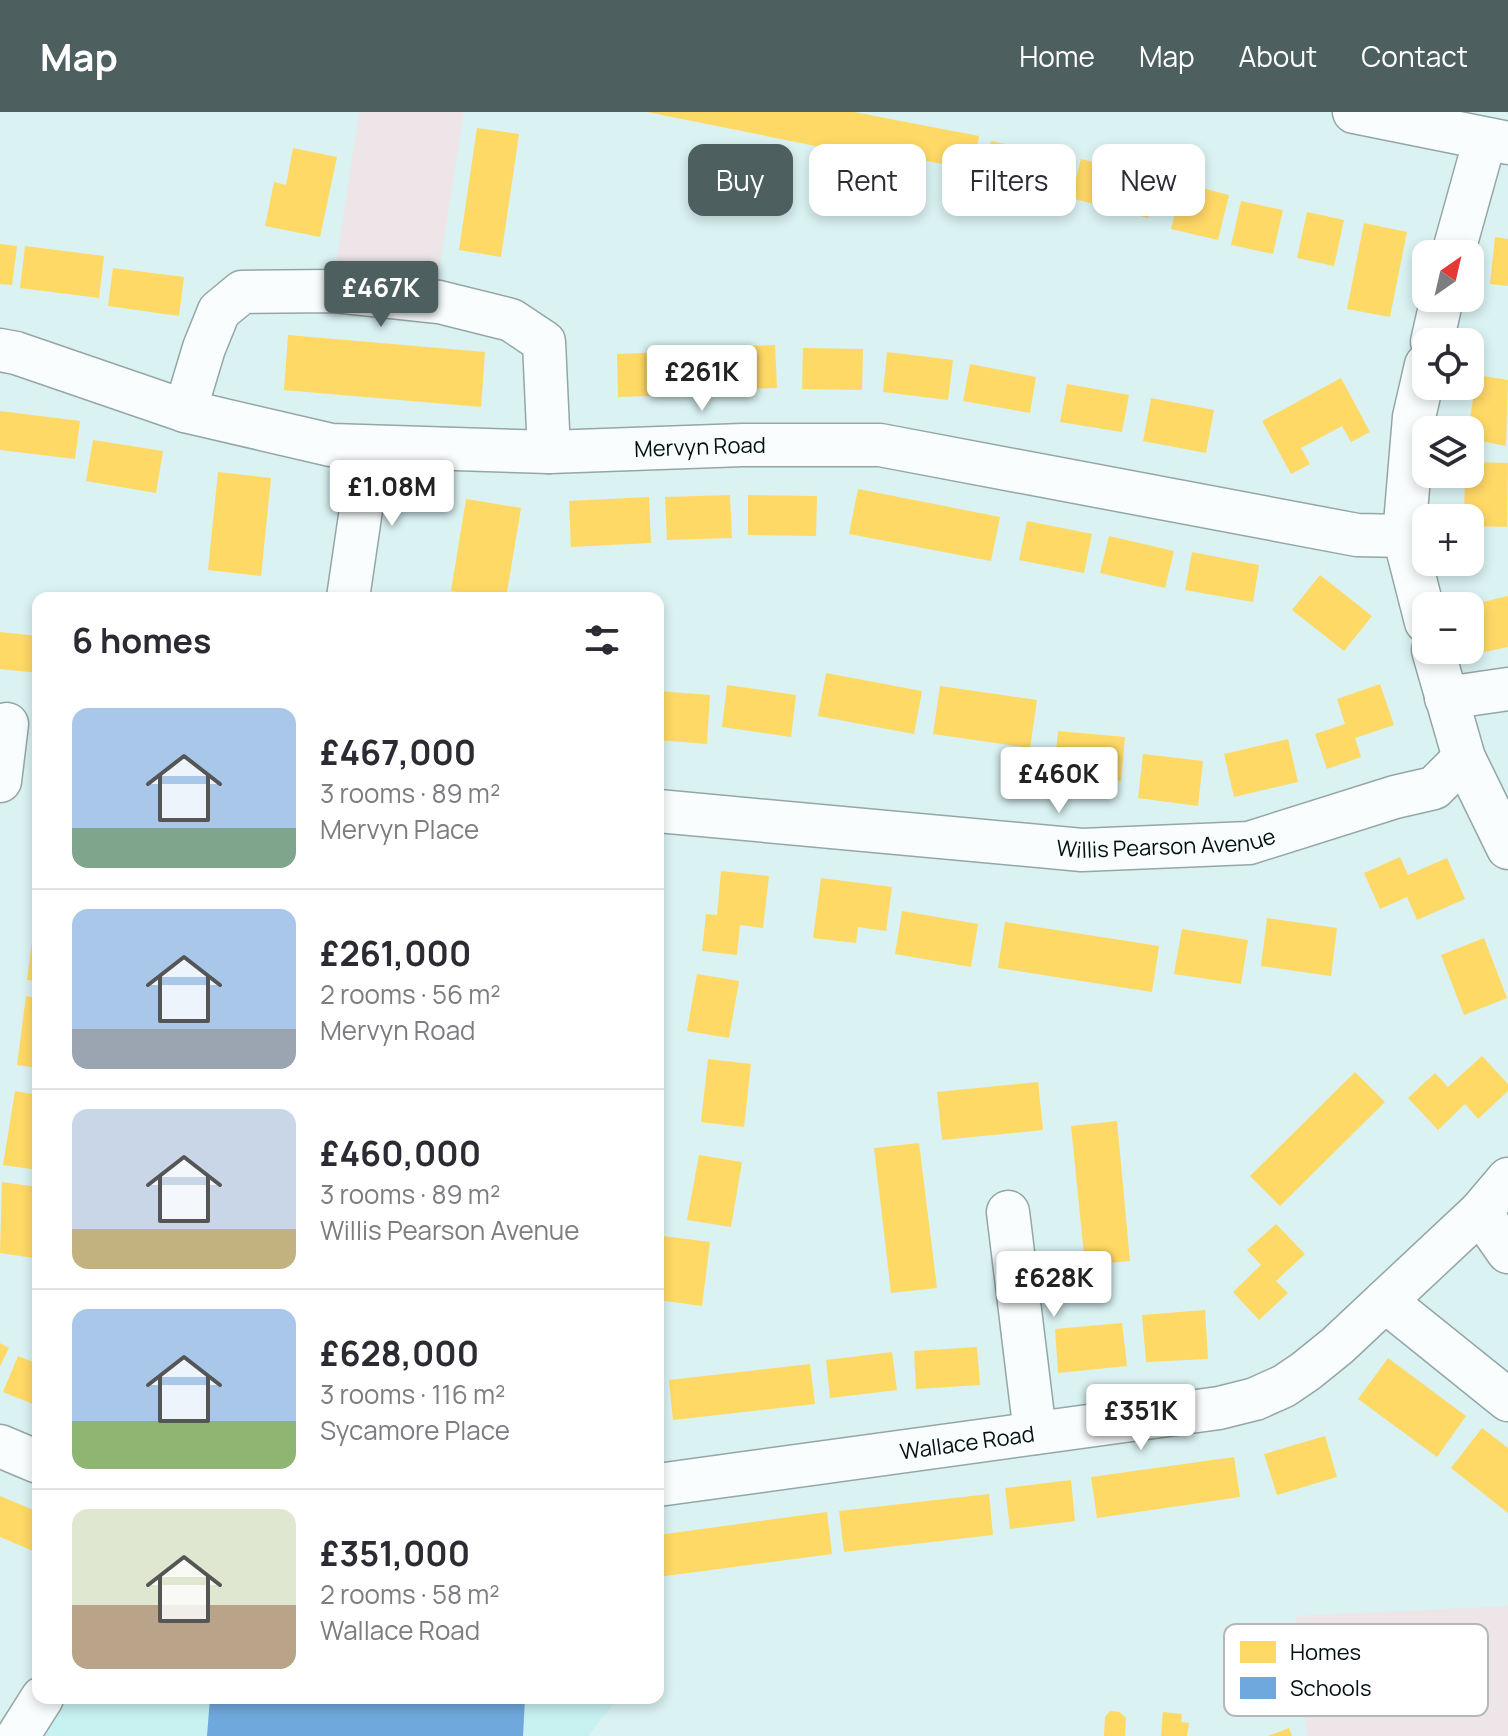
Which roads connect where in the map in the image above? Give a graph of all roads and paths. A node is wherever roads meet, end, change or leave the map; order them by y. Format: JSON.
{"nodes":[{"id":1,"x":1354,"y":112,"type":"edge"},
{"id":2,"x":1496,"y":141,"type":"edge"},
{"id":3,"x":1458,"y":240,"type":"edge"},
{"id":4,"x":0,"y":350,"type":"edge"},
{"id":5,"x":1418,"y":400,"type":"edge"},
{"id":6,"x":185,"y":411,"type":"junction"},
{"id":7,"x":370,"y":448,"type":"junction"},
{"id":8,"x":549,"y":452,"type":"junction"},
{"id":9,"x":1404,"y":536,"type":"junction"},
{"id":10,"x":349,"y":592,"type":"edge"},
{"id":11,"x":1418,"y":592,"type":"edge"},
{"id":12,"x":1437,"y":664,"type":"edge"},
{"id":13,"x":1508,"y":689,"type":"edge"},
{"id":14,"x":1446,"y":698,"type":"junction"},
{"id":15,"x":15,"y":725,"type":"edge"},
{"id":16,"x":1464,"y":758,"type":"junction"},
{"id":17,"x":0,"y":781,"type":"edge"},
{"id":18,"x":664,"y":812,"type":"edge"},
{"id":19,"x":1507,"y":841,"type":"edge"},
{"id":20,"x":1508,"y":1179,"type":"edge"},
{"id":21,"x":1008,"y":1212,"type":"dead end"},
{"id":22,"x":1480,"y":1212,"type":"junction"},
{"id":23,"x":1508,"y":1252,"type":"edge"},
{"id":24,"x":1385,"y":1301,"type":"junction"},
{"id":25,"x":1508,"y":1400,"type":"edge"},
{"id":26,"x":1035,"y":1433,"type":"junction"},
{"id":27,"x":0,"y":1446,"type":"edge"},
{"id":28,"x":32,"y":1459,"type":"edge"},
{"id":29,"x":664,"y":1484,"type":"edge"},
{"id":30,"x":38,"y":1704,"type":"edge"},
{"id":31,"x":18,"y":1736,"type":"edge"}],
"edges":[{"from":1,"to":2,"type":"street"},
{"from":2,"to":3,"type":"street"},
{"from":4,"to":6,"type":"street","name":"Mervyn Road"},
{"from":5,"to":9,"type":"street"},
{"from":6,"to":7,"type":"street","name":"Mervyn Road"},
{"from":6,"to":8,"type":"street"},
{"from":7,"to":8,"type":"street","name":"Mervyn Road"},
{"from":7,"to":10,"type":"street"},
{"from":8,"to":9,"type":"street","name":"Mervyn Road"},
{"from":9,"to":11,"type":"street"},
{"from":12,"to":14,"type":"street"},
{"from":13,"to":14,"type":"street"},
{"from":14,"to":16,"type":"street"},
{"from":15,"to":17,"type":"street"},
{"from":16,"to":18,"type":"street","name":"Willis Pearson Avenue"},
{"from":16,"to":19,"type":"street"},
{"from":20,"to":22,"type":"street","name":"Wallace Road"},
{"from":21,"to":26,"type":"street"},
{"from":22,"to":23,"type":"street"},
{"from":22,"to":24,"type":"street","name":"Wallace Road"},
{"from":24,"to":25,"type":"street"},
{"from":24,"to":26,"type":"street","name":"Wallace Road"},
{"from":26,"to":29,"type":"street","name":"Wallace Road"},
{"from":27,"to":28,"type":"street"},
{"from":30,"to":31,"type":"street"}]}
